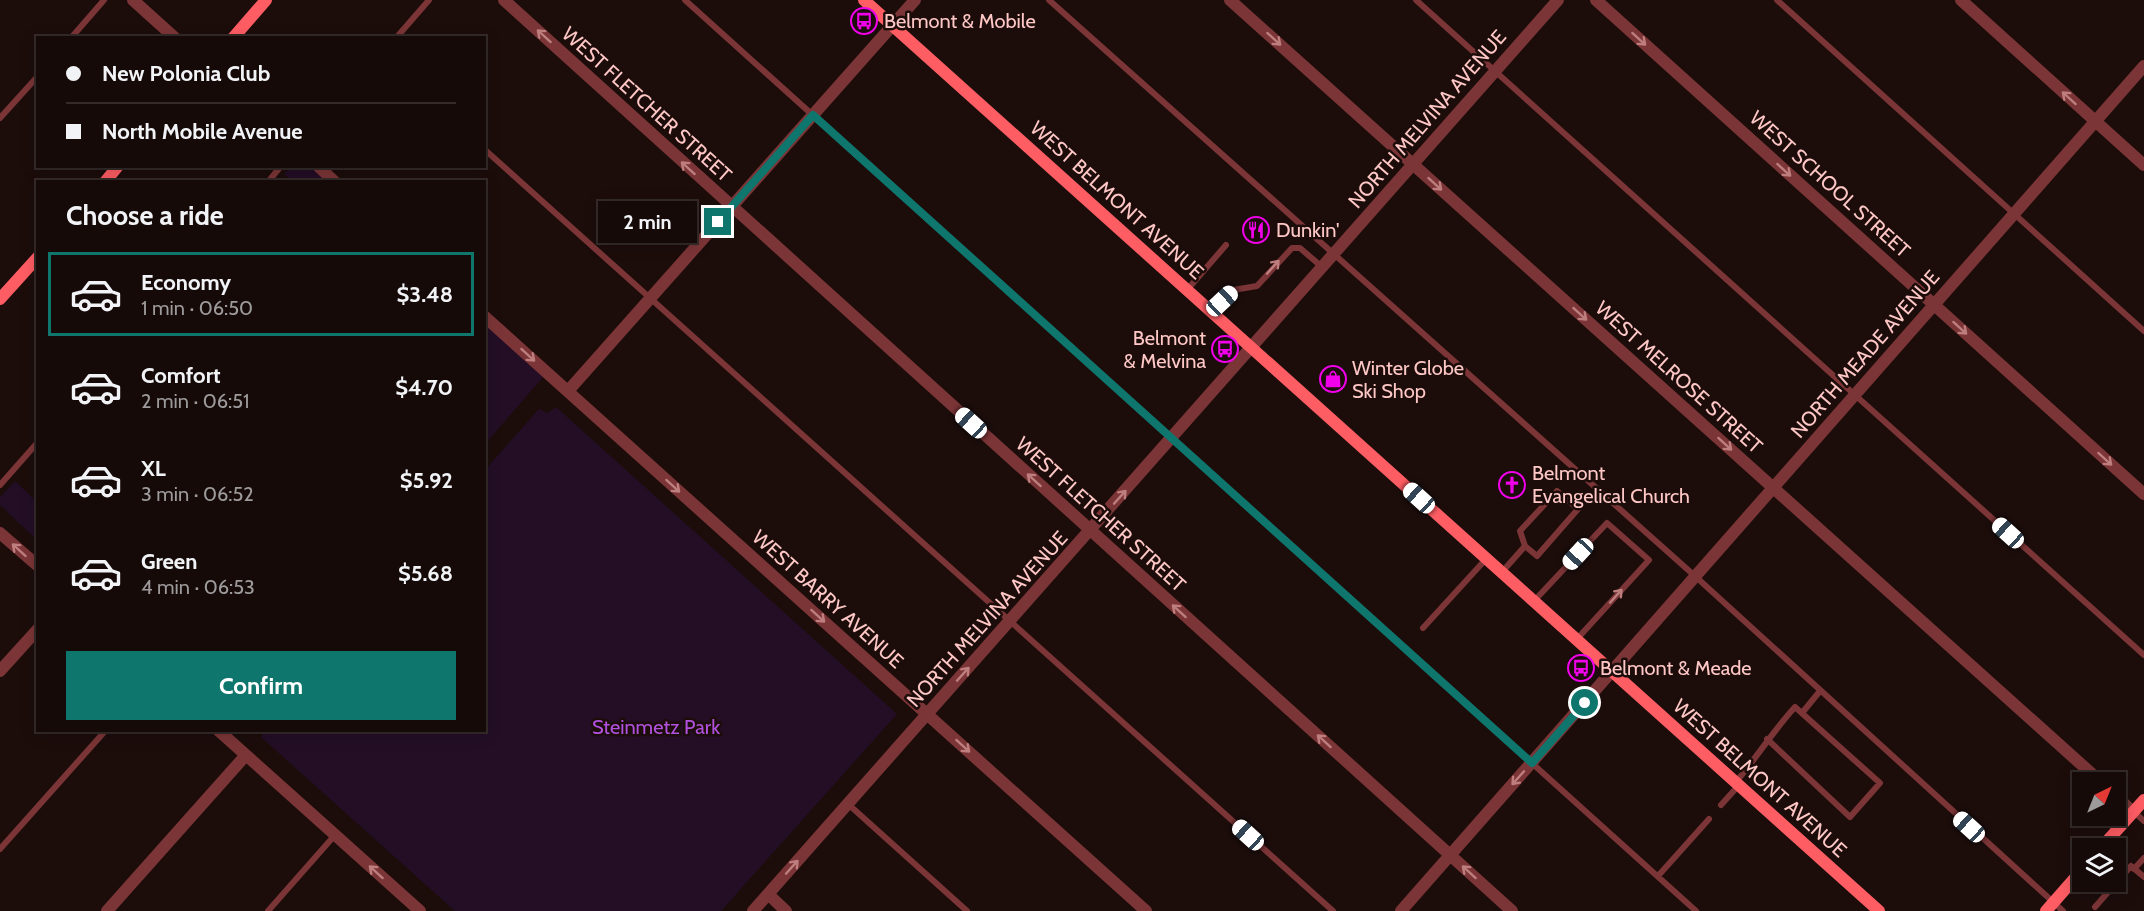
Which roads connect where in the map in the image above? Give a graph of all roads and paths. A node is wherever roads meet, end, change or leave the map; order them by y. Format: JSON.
{"nodes":[{"id":1,"x":104,"y":0,"type":"edge"},
{"id":2,"x":133,"y":0,"type":"edge"},
{"id":3,"x":266,"y":0,"type":"edge"},
{"id":4,"x":429,"y":0,"type":"edge"},
{"id":5,"x":504,"y":0,"type":"edge"},
{"id":6,"x":685,"y":0,"type":"edge"},
{"id":7,"x":864,"y":0,"type":"edge"},
{"id":8,"x":915,"y":0,"type":"edge"},
{"id":9,"x":1049,"y":0,"type":"edge"},
{"id":10,"x":1230,"y":0,"type":"edge"},
{"id":11,"x":1416,"y":0,"type":"edge"},
{"id":12,"x":1558,"y":0,"type":"edge"},
{"id":13,"x":1596,"y":0,"type":"edge"},
{"id":14,"x":1778,"y":0,"type":"edge"},
{"id":15,"x":1961,"y":0,"type":"edge"},
{"id":16,"x":893,"y":26,"type":"junction"},
{"id":17,"x":73,"y":36,"type":"edge"},
{"id":18,"x":173,"y":36,"type":"edge"},
{"id":19,"x":235,"y":36,"type":"edge"},
{"id":20,"x":398,"y":36,"type":"edge"},
{"id":21,"x":2144,"y":66,"type":"edge"},
{"id":22,"x":1495,"y":71,"type":"junction"},
{"id":23,"x":36,"y":78,"type":"edge"},
{"id":24,"x":813,"y":115,"type":"junction"},
{"id":25,"x":0,"y":118,"type":"edge"},
{"id":26,"x":2096,"y":121,"type":"junction"},
{"id":27,"x":486,"y":151,"type":"edge"},
{"id":28,"x":1414,"y":165,"type":"junction"},
{"id":29,"x":2144,"y":165,"type":"edge"},
{"id":30,"x":116,"y":168,"type":"edge"},
{"id":31,"x":279,"y":168,"type":"edge"},
{"id":32,"x":320,"y":168,"type":"edge"},
{"id":33,"x":107,"y":180,"type":"edge"},
{"id":34,"x":270,"y":180,"type":"edge"},
{"id":35,"x":333,"y":180,"type":"edge"},
{"id":36,"x":731,"y":207,"type":"junction"},
{"id":37,"x":2014,"y":214,"type":"junction"},
{"id":38,"x":1226,"y":245,"type":"dead end"},
{"id":39,"x":1334,"y":255,"type":"junction"},
{"id":40,"x":36,"y":259,"type":"edge"},
{"id":41,"x":1323,"y":268,"type":"junction"},
{"id":42,"x":1187,"y":290,"type":"junction"},
{"id":43,"x":650,"y":298,"type":"junction"},
{"id":44,"x":0,"y":299,"type":"edge"},
{"id":45,"x":1934,"y":305,"type":"junction"},
{"id":46,"x":1211,"y":311,"type":"junction"},
{"id":47,"x":486,"y":318,"type":"edge"},
{"id":48,"x":2144,"y":331,"type":"edge"},
{"id":49,"x":1252,"y":349,"type":"junction"},
{"id":50,"x":567,"y":391,"type":"junction"},
{"id":51,"x":1855,"y":395,"type":"junction"},
{"id":52,"x":1172,"y":439,"type":"junction"},
{"id":53,"x":36,"y":444,"type":"edge"},
{"id":54,"x":0,"y":485,"type":"edge"},
{"id":55,"x":1774,"y":488,"type":"junction"},
{"id":56,"x":2144,"y":494,"type":"edge"},
{"id":57,"x":1090,"y":531,"type":"junction"},
{"id":58,"x":0,"y":533,"type":"edge"},
{"id":59,"x":1525,"y":546,"type":"junction"},
{"id":60,"x":1486,"y":558,"type":"junction"},
{"id":61,"x":36,"y":564,"type":"edge"},
{"id":62,"x":1502,"y":572,"type":"junction"},
{"id":63,"x":1696,"y":577,"type":"junction"},
{"id":64,"x":1534,"y":601,"type":"junction"},
{"id":65,"x":1011,"y":621,"type":"junction"},
{"id":66,"x":1423,"y":628,"type":"dead end"},
{"id":67,"x":36,"y":631,"type":"edge"},
{"id":68,"x":1576,"y":639,"type":"junction"},
{"id":69,"x":2144,"y":655,"type":"edge"},
{"id":70,"x":0,"y":671,"type":"edge"},
{"id":71,"x":1613,"y":672,"type":"junction"},
{"id":72,"x":1820,"y":691,"type":"junction"},
{"id":73,"x":1802,"y":712,"type":"junction"},
{"id":74,"x":928,"y":714,"type":"junction"},
{"id":75,"x":104,"y":732,"type":"edge"},
{"id":76,"x":220,"y":732,"type":"edge"},
{"id":77,"x":1767,"y":739,"type":"junction"},
{"id":78,"x":246,"y":755,"type":"junction"},
{"id":79,"x":1532,"y":763,"type":"junction"},
{"id":80,"x":2090,"y":772,"type":"edge"},
{"id":81,"x":1737,"y":784,"type":"junction"},
{"id":82,"x":2144,"y":800,"type":"edge"},
{"id":83,"x":848,"y":804,"type":"junction"},
{"id":84,"x":1721,"y":805,"type":"dead end"},
{"id":85,"x":2126,"y":805,"type":"edge"},
{"id":86,"x":2133,"y":812,"type":"junction"},
{"id":87,"x":1709,"y":819,"type":"dead end"},
{"id":88,"x":2144,"y":821,"type":"edge"},
{"id":89,"x":335,"y":835,"type":"junction"},
{"id":90,"x":2110,"y":838,"type":"edge"},
{"id":91,"x":0,"y":849,"type":"edge"},
{"id":92,"x":1450,"y":855,"type":"junction"},
{"id":93,"x":2144,"y":858,"type":"edge"},
{"id":94,"x":2134,"y":869,"type":"junction"},
{"id":95,"x":1658,"y":876,"type":"junction"},
{"id":96,"x":2144,"y":877,"type":"edge"},
{"id":97,"x":2072,"y":884,"type":"edge"},
{"id":98,"x":768,"y":894,"type":"junction"},
{"id":99,"x":2095,"y":907,"type":"dead end"},
{"id":100,"x":2054,"y":908,"type":"edge"},
{"id":101,"x":108,"y":911,"type":"edge"},
{"id":102,"x":268,"y":911,"type":"edge"},
{"id":103,"x":420,"y":911,"type":"edge"},
{"id":104,"x":753,"y":911,"type":"edge"},
{"id":105,"x":786,"y":911,"type":"edge"},
{"id":106,"x":967,"y":911,"type":"edge"},
{"id":107,"x":1146,"y":911,"type":"edge"},
{"id":108,"x":1334,"y":911,"type":"edge"},
{"id":109,"x":1401,"y":911,"type":"edge"},
{"id":110,"x":1512,"y":911,"type":"edge"},
{"id":111,"x":1696,"y":911,"type":"edge"},
{"id":112,"x":1879,"y":911,"type":"edge"}],
"edges":[{"from":1,"to":17,"type":"lane"},
{"from":2,"to":18,"type":"street"},
{"from":3,"to":19,"type":"main road"},
{"from":4,"to":20,"type":"lane"},
{"from":36,"to":5,"type":"street","name":"WEST FLETCHER STREET","one_way":true},
{"from":6,"to":24,"type":"lane"},
{"from":7,"to":16,"type":"main road","name":"WEST BELMONT AVENUE"},
{"from":8,"to":16,"type":"street"},
{"from":9,"to":39,"type":"lane"},
{"from":10,"to":28,"type":"street","name":"WEST MELROSE STREET","one_way":true},
{"from":11,"to":22,"type":"lane"},
{"from":12,"to":22,"type":"street","name":"NORTH MELVINA AVENUE"},
{"from":13,"to":45,"type":"street","name":"WEST SCHOOL STREET","one_way":true},
{"from":14,"to":37,"type":"lane"},
{"from":26,"to":15,"type":"street","one_way":true},
{"from":16,"to":24,"type":"street"},
{"from":16,"to":42,"type":"main road","name":"WEST BELMONT AVENUE"},
{"from":21,"to":26,"type":"street","name":"NORTH MEADE AVENUE"},
{"from":22,"to":28,"type":"street","name":"NORTH MELVINA AVENUE"},
{"from":22,"to":51,"type":"lane"},
{"from":23,"to":25,"type":"lane"},
{"from":24,"to":36,"type":"street"},
{"from":24,"to":52,"type":"lane"},
{"from":26,"to":29,"type":"street"},
{"from":26,"to":37,"type":"street","name":"NORTH MEADE AVENUE"},
{"from":27,"to":43,"type":"lane"},
{"from":28,"to":39,"type":"street","name":"NORTH MELVINA AVENUE"},
{"from":28,"to":55,"type":"street","name":"WEST MELROSE STREET","one_way":true},
{"from":30,"to":33,"type":"main road"},
{"from":31,"to":34,"type":"lane"},
{"from":32,"to":35,"type":"street"},
{"from":36,"to":43,"type":"street"},
{"from":57,"to":36,"type":"street","name":"WEST FLETCHER STREET","one_way":true},
{"from":37,"to":45,"type":"street","name":"NORTH MEADE AVENUE"},
{"from":37,"to":48,"type":"lane"},
{"from":38,"to":42,"type":"lane"},
{"from":39,"to":41,"type":"street","name":"NORTH MELVINA AVENUE"},
{"from":39,"to":63,"type":"lane"},
{"from":40,"to":44,"type":"main road"},
{"from":46,"to":41,"type":"lane","one_way":true},
{"from":41,"to":49,"type":"street","name":"NORTH MELVINA AVENUE"},
{"from":42,"to":46,"type":"main road","name":"WEST BELMONT AVENUE"},
{"from":43,"to":50,"type":"street"},
{"from":43,"to":65,"type":"lane"},
{"from":45,"to":51,"type":"street","name":"NORTH MEADE AVENUE"},
{"from":45,"to":56,"type":"street","name":"WEST SCHOOL STREET","one_way":true},
{"from":46,"to":49,"type":"main road","name":"WEST BELMONT AVENUE"},
{"from":47,"to":50,"type":"street","name":"WEST BARRY AVENUE","one_way":true},
{"from":49,"to":52,"type":"street","name":"NORTH MELVINA AVENUE"},
{"from":49,"to":60,"type":"main road","name":"WEST BELMONT AVENUE"},
{"from":50,"to":74,"type":"street","name":"WEST BARRY AVENUE","one_way":true},
{"from":51,"to":55,"type":"street","name":"NORTH MEADE AVENUE"},
{"from":51,"to":69,"type":"lane"},
{"from":57,"to":52,"type":"street","name":"NORTH MELVINA AVENUE","one_way":true},
{"from":52,"to":79,"type":"lane"},
{"from":53,"to":54,"type":"lane"},
{"from":55,"to":63,"type":"street","name":"NORTH MEADE AVENUE"},
{"from":55,"to":80,"type":"street","name":"WEST MELROSE STREET"},
{"from":57,"to":65,"type":"street","name":"NORTH MELVINA AVENUE"},
{"from":92,"to":57,"type":"street","name":"WEST FLETCHER STREET","one_way":true},
{"from":61,"to":58,"type":"street","one_way":true},
{"from":59,"to":59,"type":"lane"},
{"from":59,"to":62,"type":"lane"},
{"from":60,"to":62,"type":"main road","name":"WEST BELMONT AVENUE"},
{"from":60,"to":66,"type":"lane"},
{"from":62,"to":64,"type":"main road","name":"WEST BELMONT AVENUE"},
{"from":63,"to":71,"type":"street","name":"NORTH MEADE AVENUE"},
{"from":63,"to":72,"type":"lane"},
{"from":64,"to":68,"type":"main road","name":"WEST BELMONT AVENUE"},
{"from":68,"to":64,"type":"lane","one_way":true},
{"from":74,"to":65,"type":"street","name":"NORTH MELVINA AVENUE","one_way":true},
{"from":65,"to":108,"type":"lane"},
{"from":67,"to":70,"type":"street"},
{"from":68,"to":71,"type":"main road","name":"WEST BELMONT AVENUE"},
{"from":71,"to":79,"type":"street","name":"NORTH MEADE AVENUE"},
{"from":71,"to":81,"type":"main road","name":"WEST BELMONT AVENUE"},
{"from":72,"to":73,"type":"lane"},
{"from":72,"to":100,"type":"lane"},
{"from":73,"to":77,"type":"lane"},
{"from":73,"to":77,"type":"lane"},
{"from":74,"to":83,"type":"street","name":"NORTH MELVINA AVENUE"},
{"from":74,"to":107,"type":"street","name":"WEST BARRY AVENUE","one_way":true},
{"from":75,"to":91,"type":"lane"},
{"from":76,"to":78,"type":"street"},
{"from":77,"to":81,"type":"lane"},
{"from":78,"to":89,"type":"street"},
{"from":78,"to":101,"type":"street"},
{"from":79,"to":92,"type":"street","name":"NORTH MEADE AVENUE","one_way":true},
{"from":79,"to":95,"type":"lane"},
{"from":81,"to":84,"type":"lane"},
{"from":81,"to":112,"type":"main road","name":"WEST BELMONT AVENUE"},
{"from":82,"to":86,"type":"main road"},
{"from":98,"to":83,"type":"street","name":"NORTH MELVINA AVENUE","one_way":true},
{"from":83,"to":106,"type":"lane"},
{"from":85,"to":86,"type":"street"},
{"from":86,"to":88,"type":"lane"},
{"from":86,"to":90,"type":"main road"},
{"from":87,"to":95,"type":"lane"},
{"from":89,"to":102,"type":"lane"},
{"from":103,"to":89,"type":"street","one_way":true},
{"from":92,"to":109,"type":"street","name":"NORTH MEADE AVENUE"},
{"from":110,"to":92,"type":"street","name":"WEST FLETCHER STREET","one_way":true},
{"from":93,"to":94,"type":"lane"},
{"from":94,"to":96,"type":"lane"},
{"from":94,"to":99,"type":"lane"},
{"from":95,"to":111,"type":"lane"},
{"from":97,"to":100,"type":"main road"},
{"from":98,"to":104,"type":"street","name":"NORTH MELVINA AVENUE"},
{"from":98,"to":105,"type":"street"}]}
